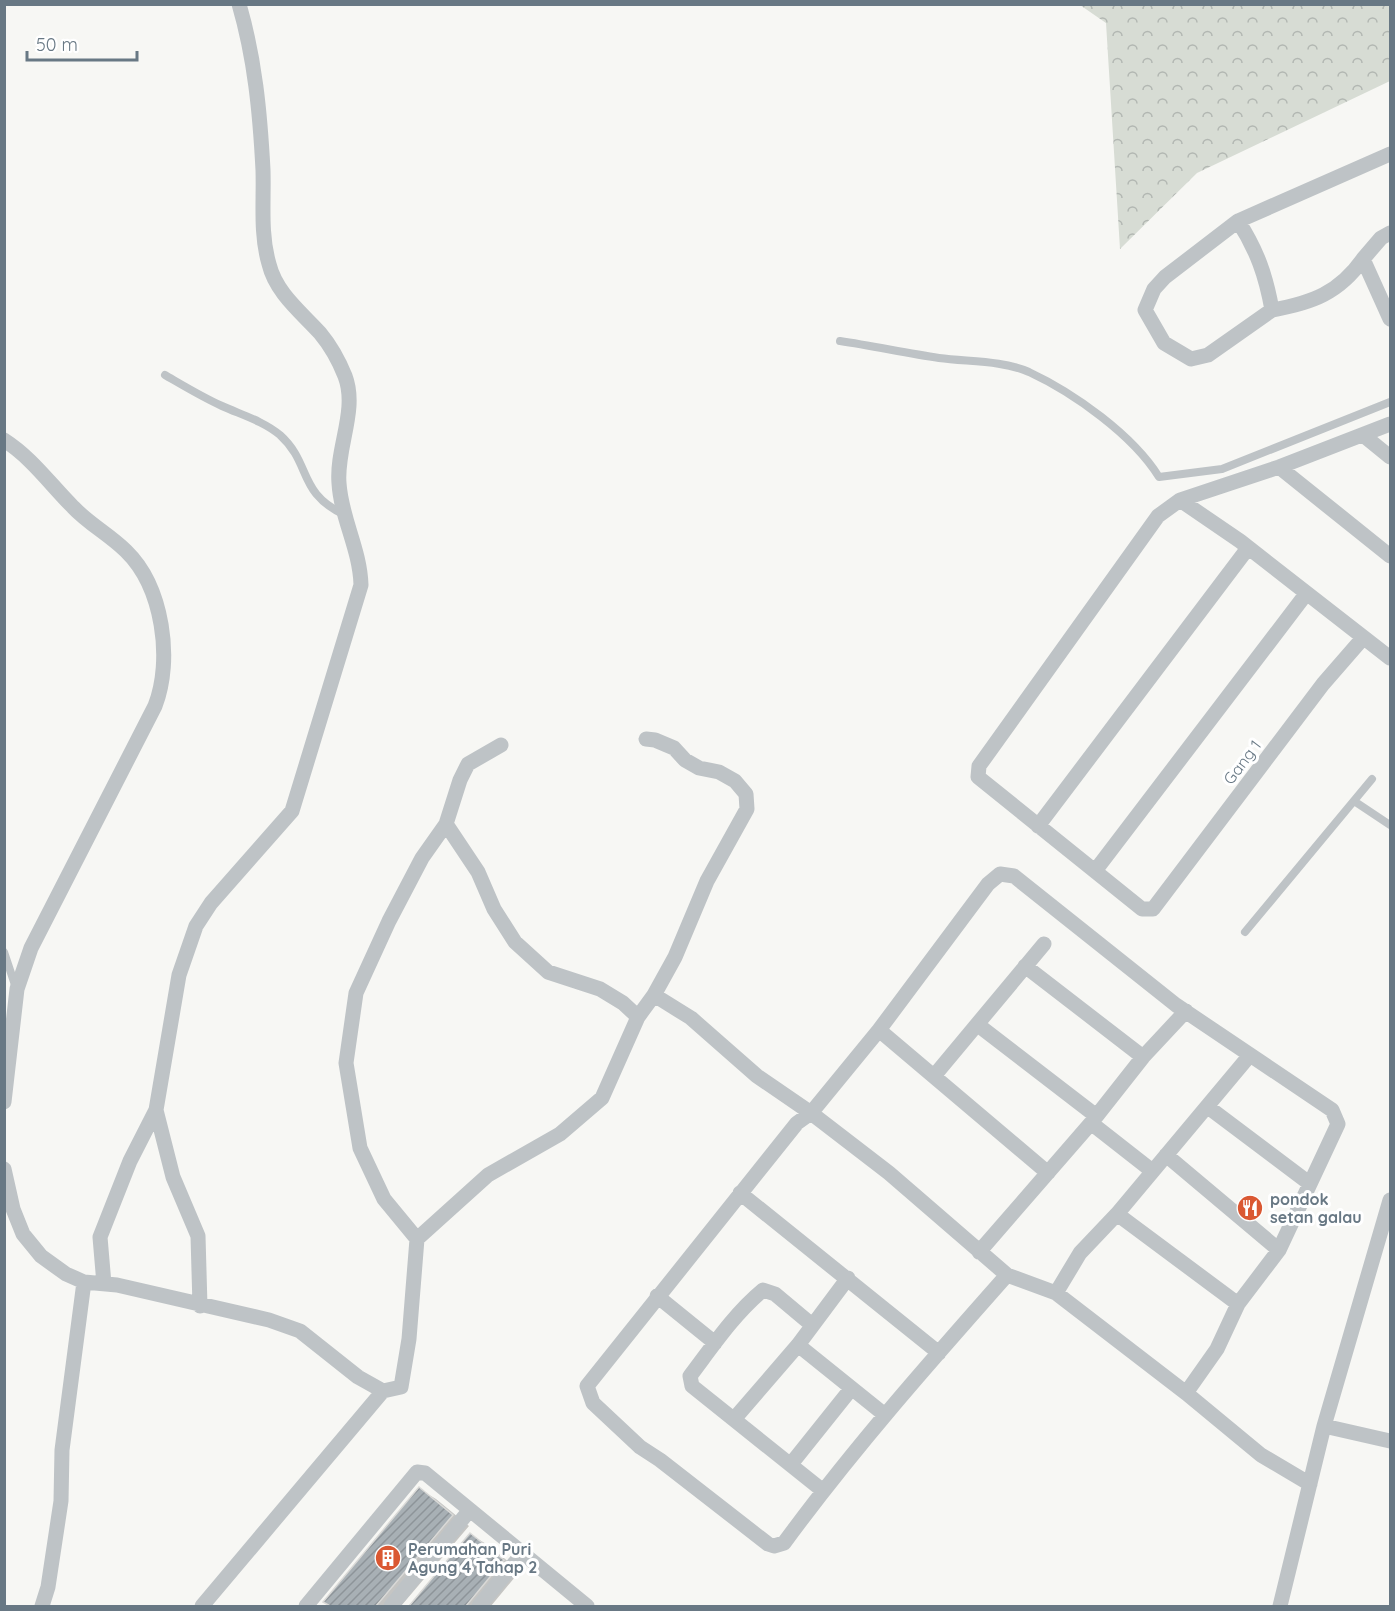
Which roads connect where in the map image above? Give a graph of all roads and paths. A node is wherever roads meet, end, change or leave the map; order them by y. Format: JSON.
{"nodes":[{"id":1,"x":238,"y":4,"type":"edge"},
{"id":2,"x":1390,"y":154,"type":"edge"},
{"id":3,"x":1238,"y":220,"type":"junction"},
{"id":4,"x":1390,"y":233,"type":"edge"},
{"id":5,"x":1363,"y":259,"type":"junction"},
{"id":6,"x":1272,"y":310,"type":"junction"},
{"id":7,"x":1390,"y":319,"type":"edge"},
{"id":8,"x":840,"y":340,"type":"dead end"},
{"id":9,"x":165,"y":375,"type":"dead end"},
{"id":10,"x":1390,"y":402,"type":"edge"},
{"id":11,"x":1390,"y":424,"type":"edge"},
{"id":12,"x":1363,"y":435,"type":"junction"},
{"id":13,"x":4,"y":440,"type":"edge"},
{"id":14,"x":1390,"y":457,"type":"edge"},
{"id":15,"x":1279,"y":467,"type":"junction"},
{"id":16,"x":1180,"y":500,"type":"junction"},
{"id":17,"x":346,"y":516,"type":"junction"},
{"id":18,"x":1248,"y":548,"type":"junction"},
{"id":19,"x":1390,"y":556,"type":"edge"},
{"id":20,"x":1306,"y":594,"type":"junction"},
{"id":21,"x":1363,"y":638,"type":"junction"},
{"id":22,"x":1390,"y":658,"type":"edge"},
{"id":23,"x":646,"y":739,"type":"dead end"},
{"id":24,"x":501,"y":745,"type":"dead end"},
{"id":25,"x":1372,"y":779,"type":"dead end"},
{"id":26,"x":1354,"y":801,"type":"junction"},
{"id":27,"x":446,"y":824,"type":"junction"},
{"id":28,"x":1390,"y":825,"type":"edge"},
{"id":29,"x":1038,"y":826,"type":"junction"},
{"id":30,"x":1095,"y":871,"type":"junction"},
{"id":31,"x":1245,"y":932,"type":"dead end"},
{"id":32,"x":1044,"y":944,"type":"dead end"},
{"id":33,"x":4,"y":952,"type":"edge"},
{"id":34,"x":1025,"y":966,"type":"junction"},
{"id":35,"x":16,"y":989,"type":"junction"},
{"id":36,"x":654,"y":995,"type":"junction"},
{"id":37,"x":1186,"y":1011,"type":"junction"},
{"id":38,"x":638,"y":1017,"type":"junction"},
{"id":39,"x":978,"y":1025,"type":"junction"},
{"id":40,"x":879,"y":1030,"type":"junction"},
{"id":41,"x":1250,"y":1055,"type":"junction"},
{"id":42,"x":1143,"y":1057,"type":"junction"},
{"id":43,"x":934,"y":1076,"type":"junction"},
{"id":44,"x":4,"y":1102,"type":"edge"},
{"id":45,"x":1208,"y":1107,"type":"junction"},
{"id":46,"x":156,"y":1110,"type":"junction"},
{"id":47,"x":811,"y":1113,"type":"junction"},
{"id":48,"x":1093,"y":1119,"type":"junction"},
{"id":49,"x":1166,"y":1155,"type":"junction"},
{"id":50,"x":4,"y":1169,"type":"edge"},
{"id":51,"x":1151,"y":1170,"type":"junction"},
{"id":52,"x":1048,"y":1173,"type":"junction"},
{"id":53,"x":1309,"y":1183,"type":"junction"},
{"id":54,"x":740,"y":1193,"type":"junction"},
{"id":55,"x":1390,"y":1200,"type":"edge"},
{"id":56,"x":1117,"y":1214,"type":"junction"},
{"id":57,"x":11,"y":1221,"type":"edge"},
{"id":58,"x":417,"y":1239,"type":"junction"},
{"id":59,"x":1279,"y":1250,"type":"junction"},
{"id":60,"x":979,"y":1252,"type":"junction"},
{"id":61,"x":1007,"y":1275,"type":"junction"},
{"id":62,"x":848,"y":1278,"type":"junction"},
{"id":63,"x":84,"y":1282,"type":"junction"},
{"id":64,"x":104,"y":1284,"type":"junction"},
{"id":65,"x":1056,"y":1293,"type":"junction"},
{"id":66,"x":657,"y":1296,"type":"junction"},
{"id":67,"x":1238,"y":1304,"type":"junction"},
{"id":68,"x":200,"y":1306,"type":"junction"},
{"id":69,"x":812,"y":1325,"type":"junction"},
{"id":70,"x":715,"y":1343,"type":"junction"},
{"id":71,"x":798,"y":1345,"type":"junction"},
{"id":72,"x":939,"y":1353,"type":"junction"},
{"id":73,"x":851,"y":1389,"type":"junction"},
{"id":74,"x":383,"y":1391,"type":"junction"},
{"id":75,"x":1186,"y":1394,"type":"junction"},
{"id":76,"x":885,"y":1416,"type":"junction"},
{"id":77,"x":735,"y":1418,"type":"junction"},
{"id":78,"x":1324,"y":1426,"type":"junction"},
{"id":79,"x":1390,"y":1441,"type":"edge"},
{"id":80,"x":790,"y":1464,"type":"junction"},
{"id":81,"x":1310,"y":1484,"type":"junction"},
{"id":82,"x":822,"y":1490,"type":"junction"},
{"id":83,"x":469,"y":1511,"type":"junction"},
{"id":84,"x":522,"y":1554,"type":"junction"},
{"id":85,"x":577,"y":1604,"type":"edge"},
{"id":86,"x":310,"y":1605,"type":"edge"},
{"id":87,"x":42,"y":1606,"type":"edge"},
{"id":88,"x":202,"y":1606,"type":"edge"},
{"id":89,"x":392,"y":1606,"type":"edge"},
{"id":90,"x":479,"y":1606,"type":"edge"},
{"id":91,"x":1280,"y":1606,"type":"edge"}],
"edges":[{"from":1,"to":17,"type":"street"},
{"from":2,"to":3,"type":"street"},
{"from":3,"to":6,"type":"street"},
{"from":3,"to":6,"type":"street"},
{"from":4,"to":5,"type":"street"},
{"from":5,"to":6,"type":"street"},
{"from":5,"to":7,"type":"street"},
{"from":8,"to":10,"type":"lane"},
{"from":9,"to":17,"type":"lane"},
{"from":11,"to":12,"type":"street"},
{"from":12,"to":14,"type":"street"},
{"from":12,"to":15,"type":"street"},
{"from":13,"to":35,"type":"street"},
{"from":15,"to":16,"type":"street"},
{"from":15,"to":19,"type":"street"},
{"from":16,"to":18,"type":"street"},
{"from":16,"to":29,"type":"street"},
{"from":17,"to":46,"type":"street"},
{"from":18,"to":20,"type":"street"},
{"from":18,"to":29,"type":"street"},
{"from":20,"to":21,"type":"street"},
{"from":20,"to":30,"type":"street"},
{"from":21,"to":22,"type":"street"},
{"from":21,"to":30,"type":"street","name":"Gang 1"},
{"from":23,"to":36,"type":"street"},
{"from":24,"to":27,"type":"street"},
{"from":25,"to":26,"type":"lane"},
{"from":26,"to":28,"type":"lane"},
{"from":26,"to":31,"type":"lane"},
{"from":27,"to":38,"type":"street"},
{"from":27,"to":58,"type":"street"},
{"from":29,"to":30,"type":"street"},
{"from":32,"to":34,"type":"street"},
{"from":33,"to":35,"type":"lane"},
{"from":34,"to":39,"type":"street"},
{"from":34,"to":42,"type":"street"},
{"from":35,"to":44,"type":"street"},
{"from":36,"to":38,"type":"street"},
{"from":36,"to":47,"type":"street"},
{"from":37,"to":40,"type":"street"},
{"from":37,"to":41,"type":"street"},
{"from":37,"to":42,"type":"street"},
{"from":38,"to":58,"type":"street"},
{"from":39,"to":43,"type":"street"},
{"from":39,"to":48,"type":"street"},
{"from":40,"to":43,"type":"street"},
{"from":40,"to":47,"type":"street"},
{"from":41,"to":45,"type":"street"},
{"from":41,"to":53,"type":"street"},
{"from":42,"to":48,"type":"street"},
{"from":43,"to":52,"type":"street"},
{"from":45,"to":49,"type":"street"},
{"from":45,"to":53,"type":"street"},
{"from":46,"to":64,"type":"street"},
{"from":46,"to":68,"type":"street"},
{"from":47,"to":54,"type":"street"},
{"from":47,"to":60,"type":"street"},
{"from":48,"to":51,"type":"street"},
{"from":48,"to":52,"type":"street"},
{"from":49,"to":51,"type":"street"},
{"from":49,"to":59,"type":"street"},
{"from":50,"to":57,"type":"street"},
{"from":51,"to":56,"type":"street"},
{"from":52,"to":60,"type":"street"},
{"from":53,"to":59,"type":"street"},
{"from":54,"to":62,"type":"street"},
{"from":54,"to":66,"type":"street"},
{"from":55,"to":78,"type":"street"},
{"from":56,"to":65,"type":"street"},
{"from":56,"to":67,"type":"street"},
{"from":57,"to":63,"type":"street"},
{"from":58,"to":74,"type":"street"},
{"from":59,"to":67,"type":"street"},
{"from":60,"to":61,"type":"street"},
{"from":61,"to":65,"type":"street"},
{"from":61,"to":72,"type":"street"},
{"from":62,"to":69,"type":"street"},
{"from":62,"to":72,"type":"street"},
{"from":63,"to":64,"type":"street"},
{"from":63,"to":87,"type":"street"},
{"from":64,"to":68,"type":"street"},
{"from":65,"to":75,"type":"street"},
{"from":66,"to":70,"type":"street"},
{"from":66,"to":82,"type":"street"},
{"from":67,"to":75,"type":"street"},
{"from":68,"to":74,"type":"street"},
{"from":69,"to":70,"type":"street"},
{"from":69,"to":71,"type":"street"},
{"from":70,"to":77,"type":"street"},
{"from":71,"to":73,"type":"street"},
{"from":71,"to":77,"type":"street"},
{"from":72,"to":76,"type":"street"},
{"from":73,"to":76,"type":"street"},
{"from":73,"to":80,"type":"street"},
{"from":74,"to":88,"type":"street"},
{"from":75,"to":81,"type":"street"},
{"from":76,"to":82,"type":"street"},
{"from":77,"to":80,"type":"street"},
{"from":78,"to":79,"type":"street"},
{"from":78,"to":81,"type":"street"},
{"from":80,"to":82,"type":"street"},
{"from":81,"to":91,"type":"street"},
{"from":83,"to":84,"type":"street"},
{"from":83,"to":86,"type":"street"},
{"from":83,"to":89,"type":"street"},
{"from":84,"to":85,"type":"street"},
{"from":84,"to":90,"type":"street"}]}
